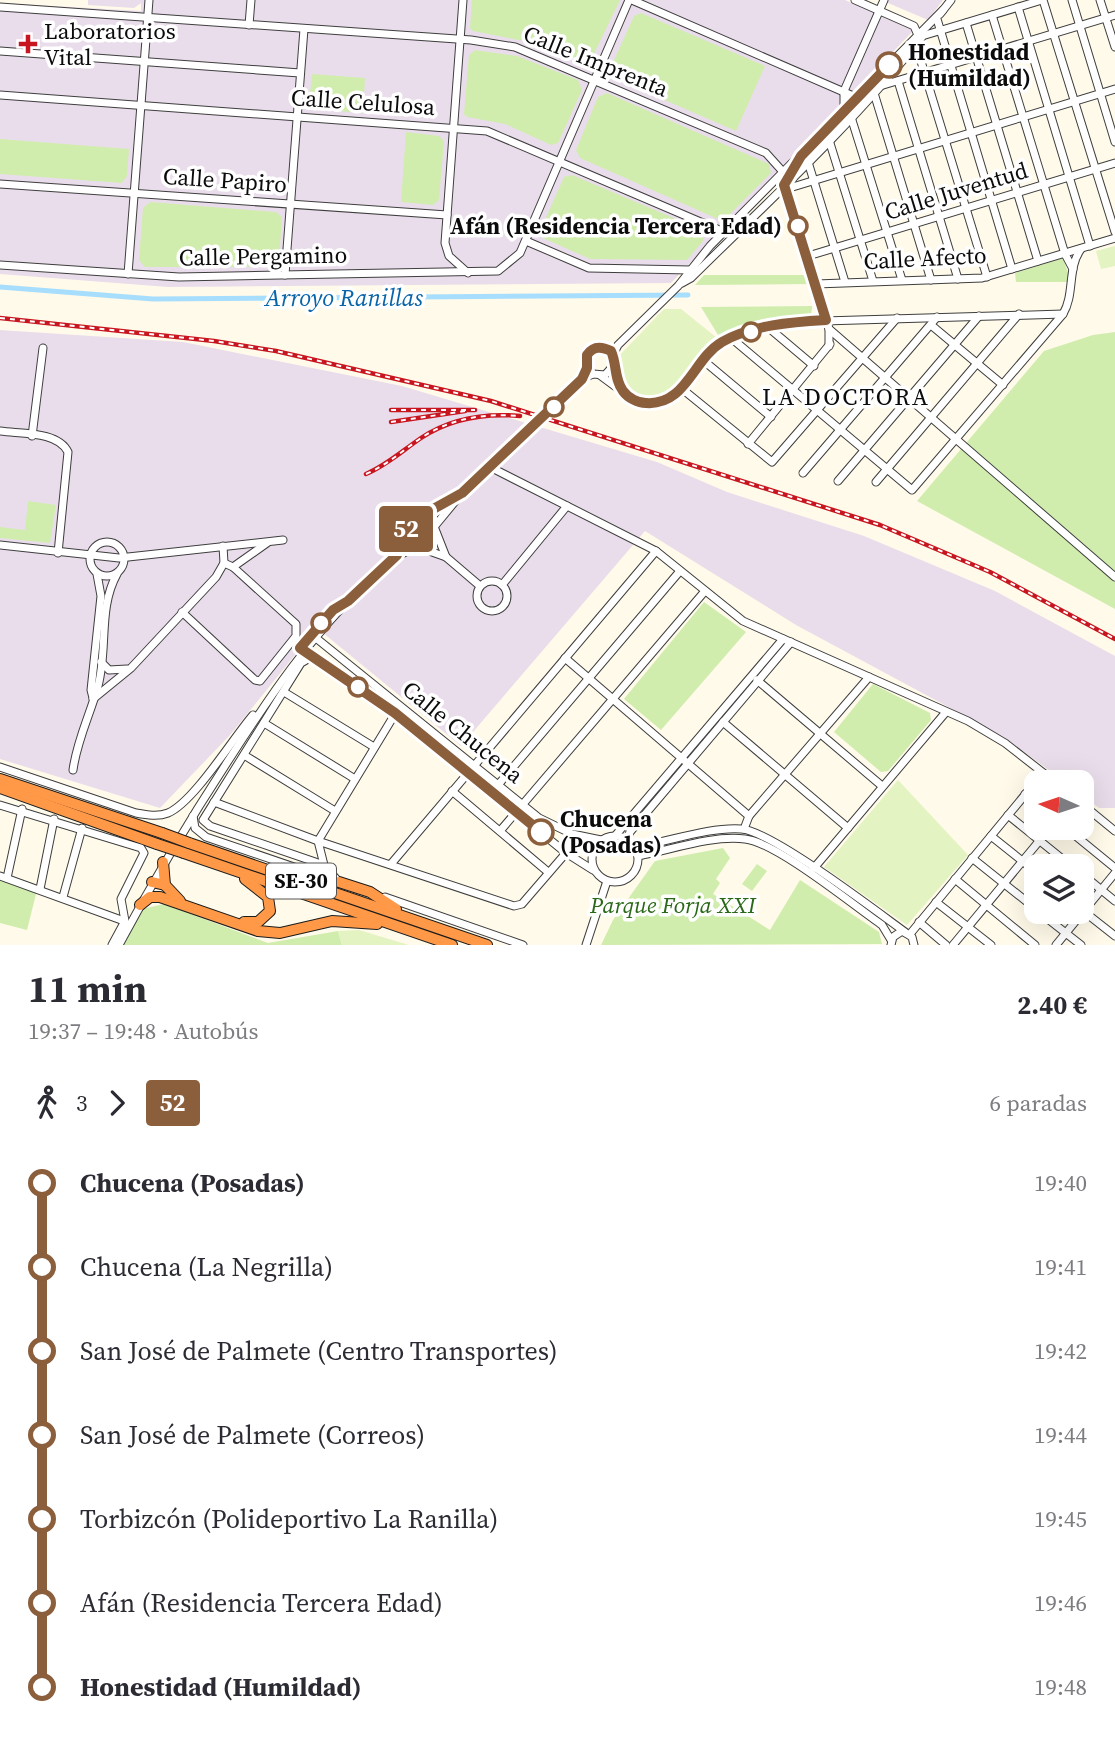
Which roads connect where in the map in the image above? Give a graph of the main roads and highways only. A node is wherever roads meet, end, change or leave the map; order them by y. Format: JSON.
{"nodes":[{"id":1,"x":0,"y":777,"type":"edge"},
{"id":2,"x":0,"y":788,"type":"edge"},
{"id":3,"x":0,"y":794,"type":"edge"},
{"id":4,"x":25,"y":804,"type":"junction"},
{"id":5,"x":160,"y":839,"type":"junction"},
{"id":6,"x":187,"y":848,"type":"junction"},
{"id":7,"x":163,"y":862,"type":"road end"},
{"id":8,"x":228,"y":868,"type":"junction"},
{"id":9,"x":339,"y":882,"type":"road end"},
{"id":10,"x":165,"y":885,"type":"junction"},
{"id":11,"x":160,"y":897,"type":"junction"},
{"id":12,"x":182,"y":903,"type":"junction"},
{"id":13,"x":140,"y":905,"type":"road end"},
{"id":14,"x":412,"y":919,"type":"junction"},
{"id":15,"x":236,"y":921,"type":"junction"},
{"id":16,"x":394,"y":925,"type":"junction"},
{"id":17,"x":452,"y":945,"type":"edge"},
{"id":18,"x":487,"y":945,"type":"edge"}],
"edges":[{"from":1,"to":5,"type":"highway","number":"SE-30"},
{"from":2,"to":4,"type":"highway","number":"SE-30"},
{"from":3,"to":4,"type":"highway"},
{"from":4,"to":5,"type":"highway","number":"SE-30"},
{"from":5,"to":6,"type":"highway","number":"SE-30","bridge":true},
{"from":6,"to":8,"type":"highway","number":"SE-30"},
{"from":6,"to":14,"type":"highway","number":"SE-30"},
{"from":7,"to":10,"type":"highway"},
{"from":8,"to":15,"type":"highway"},
{"from":8,"to":16,"type":"highway","number":"SE-30"},
{"from":9,"to":14,"type":"highway"},
{"from":10,"to":11,"type":"highway"},
{"from":10,"to":12,"type":"highway"},
{"from":11,"to":12,"type":"highway"},
{"from":11,"to":13,"type":"highway"},
{"from":12,"to":15,"type":"highway"},
{"from":14,"to":18,"type":"highway","number":"SE-30"},
{"from":15,"to":16,"type":"highway"},
{"from":16,"to":17,"type":"highway","number":"SE-30"}]}
